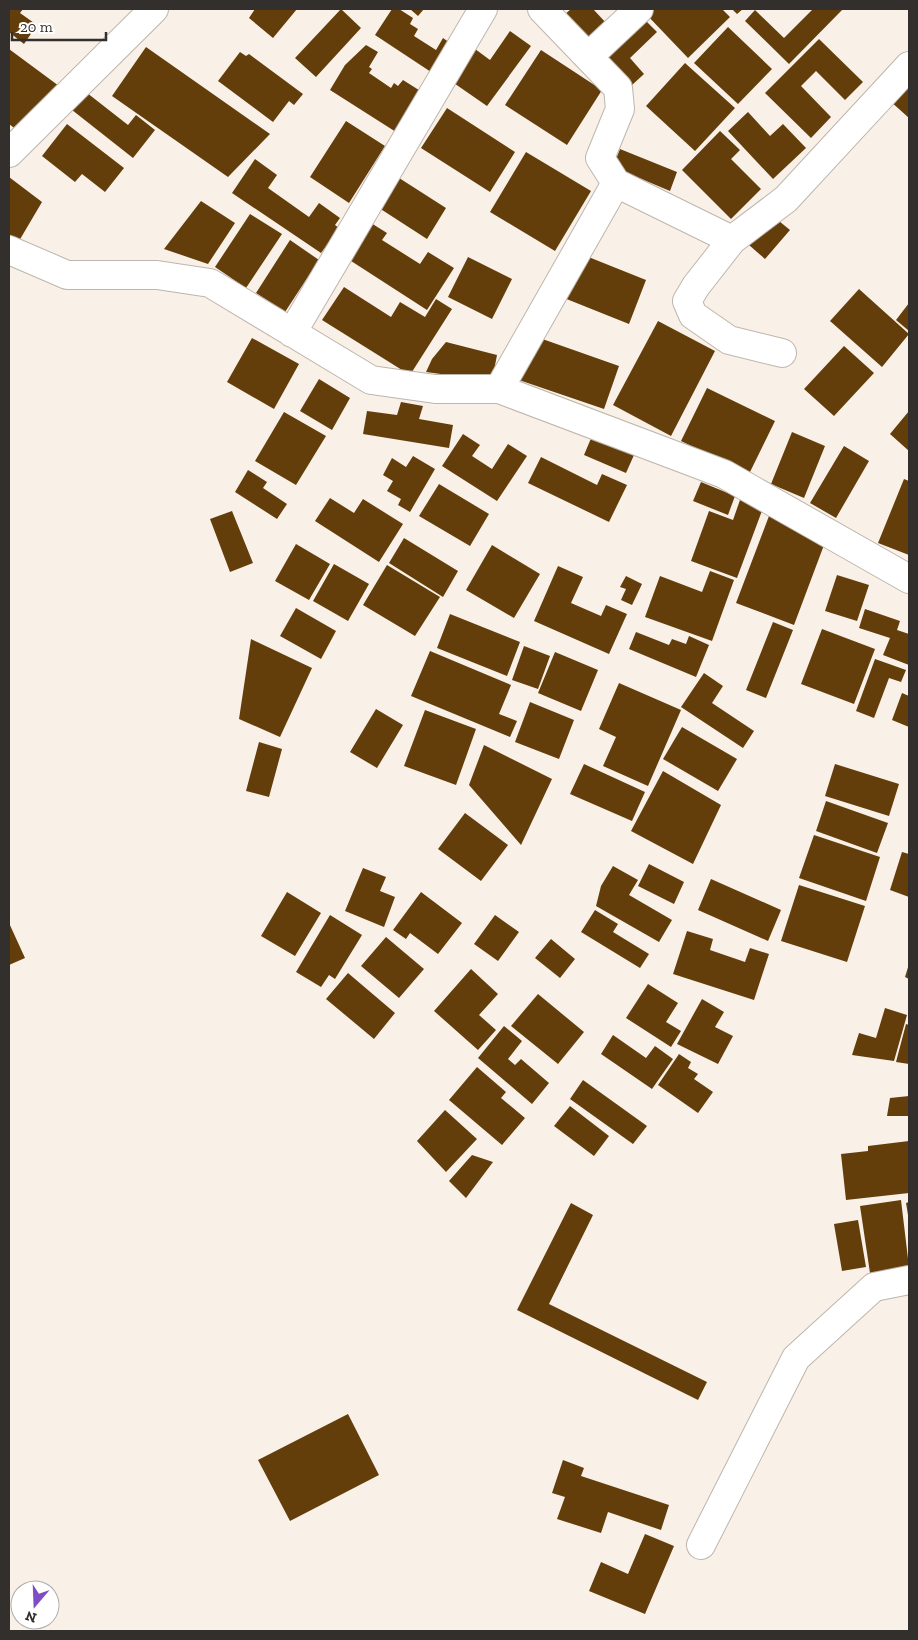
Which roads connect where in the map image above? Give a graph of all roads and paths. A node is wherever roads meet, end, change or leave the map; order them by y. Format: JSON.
{"nodes":[{"id":1,"x":154,"y":9,"type":"edge"},
{"id":2,"x":483,"y":9,"type":"edge"},
{"id":3,"x":542,"y":9,"type":"edge"},
{"id":4,"x":639,"y":9,"type":"edge"},
{"id":5,"x":589,"y":56,"type":"junction"},
{"id":6,"x":909,"y":66,"type":"edge"},
{"id":7,"x":9,"y":153,"type":"edge"},
{"id":8,"x":616,"y":183,"type":"junction"},
{"id":9,"x":732,"y":240,"type":"junction"},
{"id":10,"x":9,"y":250,"type":"edge"},
{"id":11,"x":292,"y":333,"type":"junction"},
{"id":12,"x":782,"y":353,"type":"dead end"},
{"id":13,"x":499,"y":388,"type":"junction"},
{"id":14,"x":909,"y":580,"type":"edge"},
{"id":15,"x":909,"y":1280,"type":"edge"},
{"id":16,"x":701,"y":1545,"type":"dead end"}],
"edges":[{"from":1,"to":7,"type":"street"},
{"from":2,"to":11,"type":"street"},
{"from":3,"to":5,"type":"street"},
{"from":4,"to":5,"type":"street"},
{"from":5,"to":8,"type":"street"},
{"from":6,"to":9,"type":"street"},
{"from":8,"to":9,"type":"street"},
{"from":8,"to":13,"type":"street"},
{"from":9,"to":12,"type":"street"},
{"from":10,"to":11,"type":"street"},
{"from":11,"to":13,"type":"street"},
{"from":13,"to":14,"type":"street"},
{"from":15,"to":16,"type":"street"}]}
